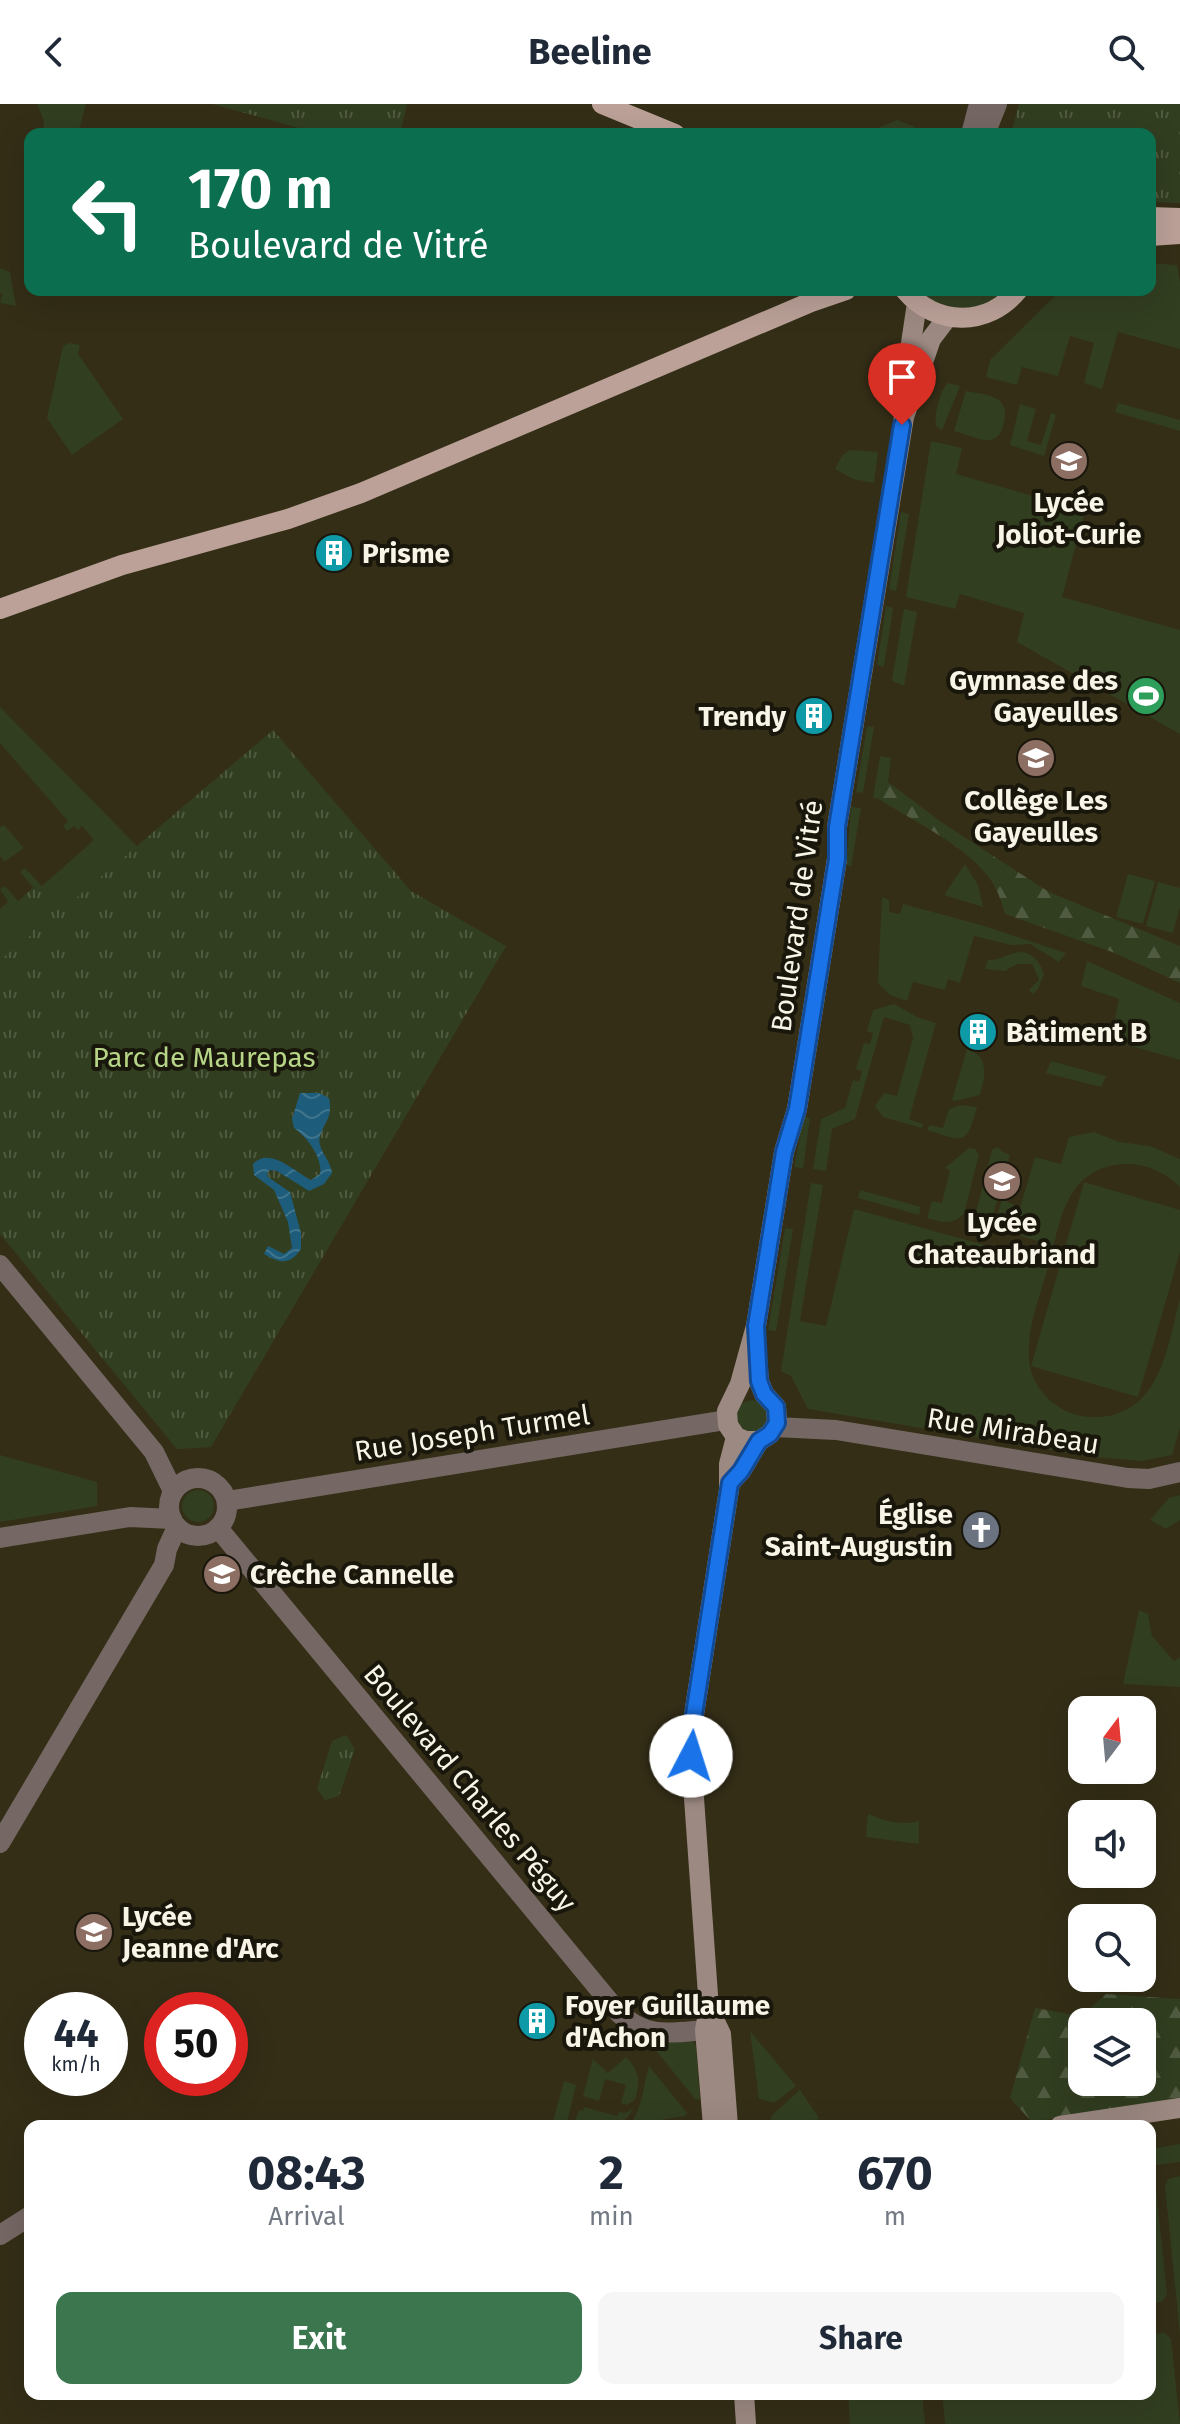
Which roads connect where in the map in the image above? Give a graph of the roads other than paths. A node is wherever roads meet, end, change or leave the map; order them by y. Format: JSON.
{"nodes":[{"id":1,"x":602,"y":104,"type":"edge"},
{"id":2,"x":979,"y":104,"type":"edge"},
{"id":3,"x":997,"y":104,"type":"edge"},
{"id":4,"x":660,"y":128,"type":"edge"},
{"id":5,"x":973,"y":128,"type":"edge"},
{"id":6,"x":987,"y":128,"type":"edge"},
{"id":7,"x":1156,"y":217,"type":"edge"},
{"id":8,"x":1180,"y":218,"type":"edge"},
{"id":9,"x":1180,"y":234,"type":"edge"},
{"id":10,"x":1156,"y":236,"type":"edge"},
{"id":11,"x":822,"y":296,"type":"edge"},
{"id":12,"x":828,"y":296,"type":"edge"},
{"id":13,"x":911,"y":296,"type":"edge"},
{"id":14,"x":1013,"y":296,"type":"edge"},
{"id":15,"x":811,"y":302,"type":"junction"},
{"id":16,"x":947,"y":318,"type":"junction"},
{"id":17,"x":904,"y":417,"type":"junction"},
{"id":18,"x":0,"y":609,"type":"edge"},
{"id":19,"x":0,"y":1265,"type":"edge"},
{"id":20,"x":756,"y":1326,"type":"junction"},
{"id":21,"x":764,"y":1394,"type":"junction"},
{"id":22,"x":735,"y":1397,"type":"junction"},
{"id":23,"x":770,"y":1428,"type":"junction"},
{"id":24,"x":731,"y":1429,"type":"junction"},
{"id":25,"x":1180,"y":1472,"type":"edge"},
{"id":26,"x":730,"y":1483,"type":"junction"},
{"id":27,"x":227,"y":1501,"type":"junction"},
{"id":28,"x":179,"y":1509,"type":"junction"},
{"id":29,"x":218,"y":1528,"type":"junction"},
{"id":30,"x":0,"y":1538,"type":"edge"},
{"id":31,"x":0,"y":1843,"type":"edge"},
{"id":32,"x":709,"y":2009,"type":"junction"},
{"id":33,"x":705,"y":2030,"type":"junction"},
{"id":34,"x":1180,"y":2108,"type":"edge"},
{"id":35,"x":712,"y":2120,"type":"edge"},
{"id":36,"x":728,"y":2120,"type":"edge"},
{"id":37,"x":1100,"y":2120,"type":"edge"},
{"id":38,"x":24,"y":2220,"type":"edge"},
{"id":39,"x":0,"y":2235,"type":"edge"},
{"id":40,"x":744,"y":2400,"type":"edge"},
{"id":41,"x":756,"y":2400,"type":"edge"},
{"id":42,"x":746,"y":2424,"type":"edge"},
{"id":43,"x":758,"y":2424,"type":"edge"}],
"edges":[{"from":1,"to":4,"type":"main road"},
{"from":2,"to":5,"type":"street"},
{"from":3,"to":6,"type":"street"},
{"from":7,"to":8,"type":"main road"},
{"from":9,"to":10,"type":"main road"},
{"from":11,"to":15,"type":"main road"},
{"from":12,"to":15,"type":"main road"},
{"from":13,"to":16,"type":"main road"},
{"from":13,"to":17,"type":"main road","name":"Boulevard de Vitré"},
{"from":14,"to":16,"type":"main road"},
{"from":15,"to":18,"type":"main road"},
{"from":16,"to":17,"type":"main road","name":"Boulevard de Vitré"},
{"from":17,"to":20,"type":"main road","name":"Boulevard de Vitré"},
{"from":19,"to":28,"type":"street"},
{"from":20,"to":21,"type":"main road","name":"Boulevard de Vitré"},
{"from":20,"to":22,"type":"main road","name":"Boulevard de Vitré"},
{"from":21,"to":22,"type":"main road"},
{"from":21,"to":23,"type":"main road","name":"Boulevard de Vitré"},
{"from":22,"to":24,"type":"main road","name":"Boulevard de Vitré"},
{"from":23,"to":24,"type":"main road"},
{"from":23,"to":25,"type":"street","name":"Rue Mirabeau"},
{"from":23,"to":26,"type":"main road","name":"Boulevard de Vitré"},
{"from":24,"to":26,"type":"main road","name":"Boulevard de Vitré"},
{"from":24,"to":27,"type":"street","name":"Rue Joseph Turmel"},
{"from":26,"to":32,"type":"main road","name":"Boulevard de Vitré"},
{"from":27,"to":28,"type":"street"},
{"from":27,"to":29,"type":"street"},
{"from":28,"to":29,"type":"street"},
{"from":28,"to":30,"type":"street"},
{"from":28,"to":31,"type":"street"},
{"from":29,"to":33,"type":"street","name":"Boulevard Charles Péguy"},
{"from":32,"to":33,"type":"main road","name":"Boulevard de Vitré"},
{"from":32,"to":36,"type":"main road","name":"Boulevard de Vitré"},
{"from":33,"to":35,"type":"main road","name":"Boulevard de Vitré"},
{"from":34,"to":37,"type":"main road"},
{"from":38,"to":39,"type":"street"},
{"from":40,"to":42,"type":"main road"},
{"from":41,"to":43,"type":"main road"}]}
